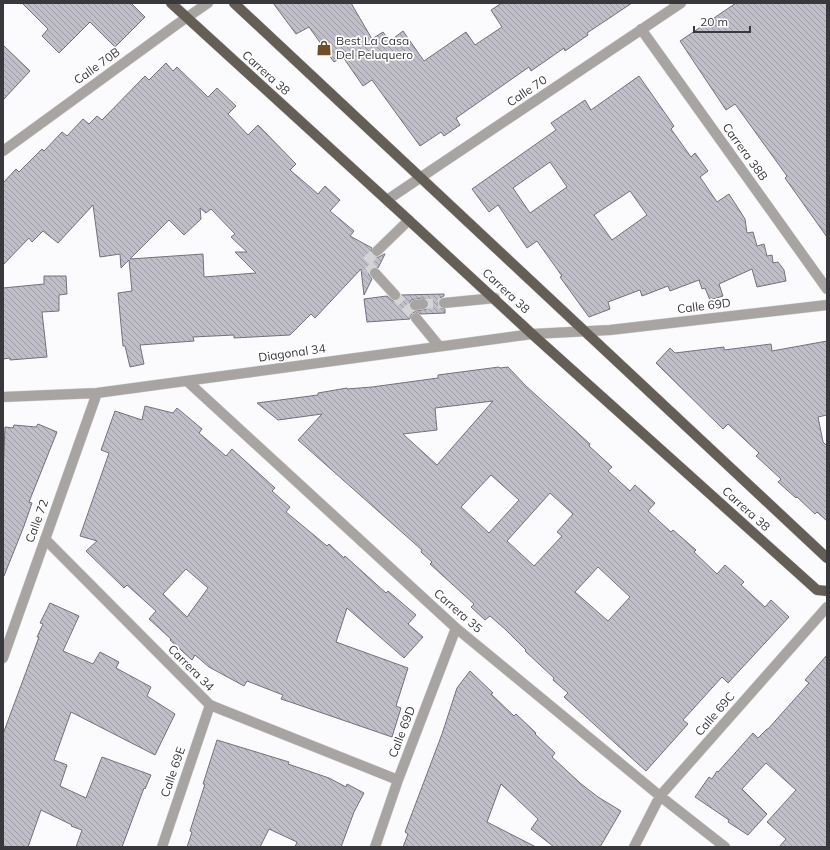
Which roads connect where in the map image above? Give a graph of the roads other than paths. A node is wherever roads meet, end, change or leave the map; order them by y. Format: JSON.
{"nodes":[{"id":1,"x":172,"y":3,"type":"edge"},
{"id":2,"x":208,"y":3,"type":"edge"},
{"id":3,"x":234,"y":3,"type":"edge"},
{"id":4,"x":680,"y":3,"type":"edge"},
{"id":5,"x":186,"y":18,"type":"junction"},
{"id":6,"x":641,"y":29,"type":"junction"},
{"id":7,"x":3,"y":151,"type":"edge"},
{"id":8,"x":421,"y":177,"type":"junction"},
{"id":9,"x":387,"y":200,"type":"junction"},
{"id":10,"x":409,"y":220,"type":"junction"},
{"id":11,"x":377,"y":251,"type":"tunnel mouth"},
{"id":12,"x":375,"y":273,"type":"tunnel mouth"},
{"id":13,"x":827,"y":289,"type":"edge"},
{"id":14,"x":395,"y":295,"type":"tunnel mouth"},
{"id":15,"x":495,"y":298,"type":"junction"},
{"id":16,"x":444,"y":303,"type":"tunnel mouth"},
{"id":17,"x":827,"y":305,"type":"edge"},
{"id":18,"x":416,"y":318,"type":"tunnel mouth"},
{"id":19,"x":583,"y":331,"type":"junction"},
{"id":20,"x":532,"y":334,"type":"junction"},
{"id":21,"x":439,"y":346,"type":"junction"},
{"id":22,"x":187,"y":380,"type":"junction"},
{"id":23,"x":96,"y":393,"type":"junction"},
{"id":24,"x":3,"y":397,"type":"edge"},
{"id":25,"x":45,"y":539,"type":"junction"},
{"id":26,"x":827,"y":558,"type":"edge"},
{"id":27,"x":827,"y":591,"type":"edge"},
{"id":28,"x":827,"y":608,"type":"edge"},
{"id":29,"x":456,"y":628,"type":"junction"},
{"id":30,"x":3,"y":658,"type":"edge"},
{"id":31,"x":210,"y":705,"type":"junction"},
{"id":32,"x":398,"y":780,"type":"junction"},
{"id":33,"x":660,"y":796,"type":"junction"},
{"id":34,"x":162,"y":847,"type":"edge"},
{"id":35,"x":375,"y":847,"type":"edge"},
{"id":36,"x":634,"y":847,"type":"edge"},
{"id":37,"x":725,"y":847,"type":"edge"}],
"edges":[{"from":1,"to":5,"type":"main road","name":"Carrera 38"},
{"from":2,"to":5,"type":"street","name":"Calle 70B"},
{"from":3,"to":8,"type":"main road","name":"Carrera 38"},
{"from":4,"to":6,"type":"street","name":"Calle 70"},
{"from":5,"to":7,"type":"street","name":"Calle 70B"},
{"from":5,"to":9,"type":"main road","name":"Carrera 38"},
{"from":6,"to":8,"type":"street","name":"Calle 70"},
{"from":6,"to":13,"type":"street","name":"Carrera 38B"},
{"from":8,"to":9,"type":"street","name":"Calle 70"},
{"from":8,"to":19,"type":"main road","name":"Carrera 38"},
{"from":9,"to":10,"type":"main road","name":"Carrera 38"},
{"from":10,"to":11,"type":"street"},
{"from":10,"to":15,"type":"main road","name":"Carrera 38"},
{"from":12,"to":14,"type":"street"},
{"from":15,"to":16,"type":"street"},
{"from":15,"to":20,"type":"main road","name":"Carrera 38"},
{"from":17,"to":19,"type":"street","name":"Calle 69D"},
{"from":18,"to":21,"type":"street"},
{"from":19,"to":20,"type":"street","name":"Diagonal 34"},
{"from":19,"to":26,"type":"main road","name":"Carrera 38"},
{"from":20,"to":21,"type":"street","name":"Diagonal 34"},
{"from":20,"to":27,"type":"main road","name":"Carrera 38"},
{"from":21,"to":22,"type":"street","name":"Diagonal 34"},
{"from":22,"to":23,"type":"street","name":"Diagonal 34"},
{"from":22,"to":29,"type":"street","name":"Carrera 35"},
{"from":23,"to":24,"type":"street","name":"Diagonal 34"},
{"from":23,"to":25,"type":"street","name":"Calle 72"},
{"from":25,"to":30,"type":"street","name":"Calle 72"},
{"from":25,"to":31,"type":"street","name":"Carrera 34"},
{"from":28,"to":33,"type":"street","name":"Calle 69C"},
{"from":29,"to":32,"type":"street","name":"Calle 69D"},
{"from":29,"to":33,"type":"street","name":"Carrera 35"},
{"from":31,"to":32,"type":"street","name":"Carrera 34"},
{"from":31,"to":34,"type":"street","name":"Calle 69E"},
{"from":32,"to":35,"type":"street","name":"Calle 69D"},
{"from":33,"to":36,"type":"street","name":"Calle 69C"},
{"from":33,"to":37,"type":"street","name":"Carrera 35"}]}
